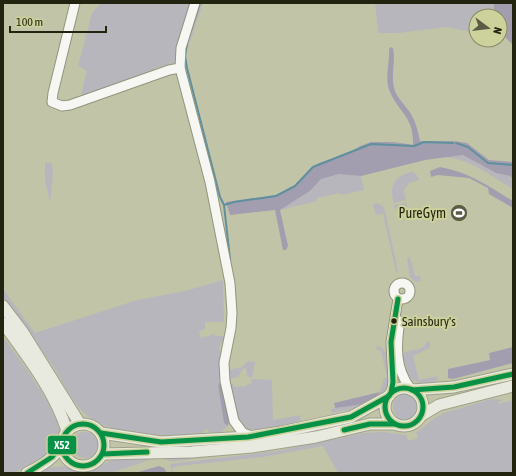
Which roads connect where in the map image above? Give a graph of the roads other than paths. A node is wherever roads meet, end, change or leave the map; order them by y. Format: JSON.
{"nodes":[{"id":1,"x":75,"y":3,"type":"edge"},
{"id":2,"x":195,"y":3,"type":"edge"},
{"id":3,"x":180,"y":68,"type":"junction"},
{"id":4,"x":3,"y":306,"type":"edge"},
{"id":5,"x":3,"y":323,"type":"edge"},
{"id":6,"x":513,"y":374,"type":"edge"},
{"id":7,"x":513,"y":386,"type":"edge"},
{"id":8,"x":411,"y":389,"type":"junction"},
{"id":9,"x":390,"y":395,"type":"junction"},
{"id":10,"x":422,"y":415,"type":"junction"},
{"id":11,"x":234,"y":421,"type":"junction"},
{"id":12,"x":80,"y":424,"type":"junction"},
{"id":13,"x":395,"y":424,"type":"junction"},
{"id":14,"x":67,"y":431,"type":"junction"},
{"id":15,"x":101,"y":433,"type":"junction"},
{"id":16,"x":252,"y":436,"type":"junction"},
{"id":17,"x":221,"y":439,"type":"junction"},
{"id":18,"x":62,"y":444,"type":"junction"},
{"id":19,"x":103,"y":454,"type":"junction"},
{"id":20,"x":67,"y":459,"type":"junction"},
{"id":21,"x":39,"y":467,"type":"junction"},
{"id":22,"x":27,"y":473,"type":"edge"}],
"edges":[{"from":1,"to":3,"type":"street"},
{"from":2,"to":3,"type":"street"},
{"from":3,"to":11,"type":"street"},
{"from":4,"to":12,"type":"main road"},
{"from":5,"to":14,"type":"main road"},
{"from":6,"to":8,"type":"main road"},
{"from":7,"to":10,"type":"main road"},
{"from":8,"to":9,"type":"main road"},
{"from":8,"to":9,"type":"street"},
{"from":8,"to":10,"type":"main road"},
{"from":9,"to":13,"type":"main road"},
{"from":9,"to":16,"type":"main road"},
{"from":10,"to":13,"type":"main road"},
{"from":11,"to":16,"type":"street"},
{"from":11,"to":17,"type":"street"},
{"from":12,"to":14,"type":"main road"},
{"from":12,"to":15,"type":"main road"},
{"from":13,"to":19,"type":"main road"},
{"from":14,"to":18,"type":"main road"},
{"from":15,"to":17,"type":"main road"},
{"from":15,"to":19,"type":"main road"},
{"from":16,"to":17,"type":"main road"},
{"from":18,"to":20,"type":"main road"},
{"from":18,"to":21,"type":"main road"},
{"from":19,"to":20,"type":"main road"},
{"from":20,"to":21,"type":"main road"},
{"from":21,"to":22,"type":"main road"}]}
